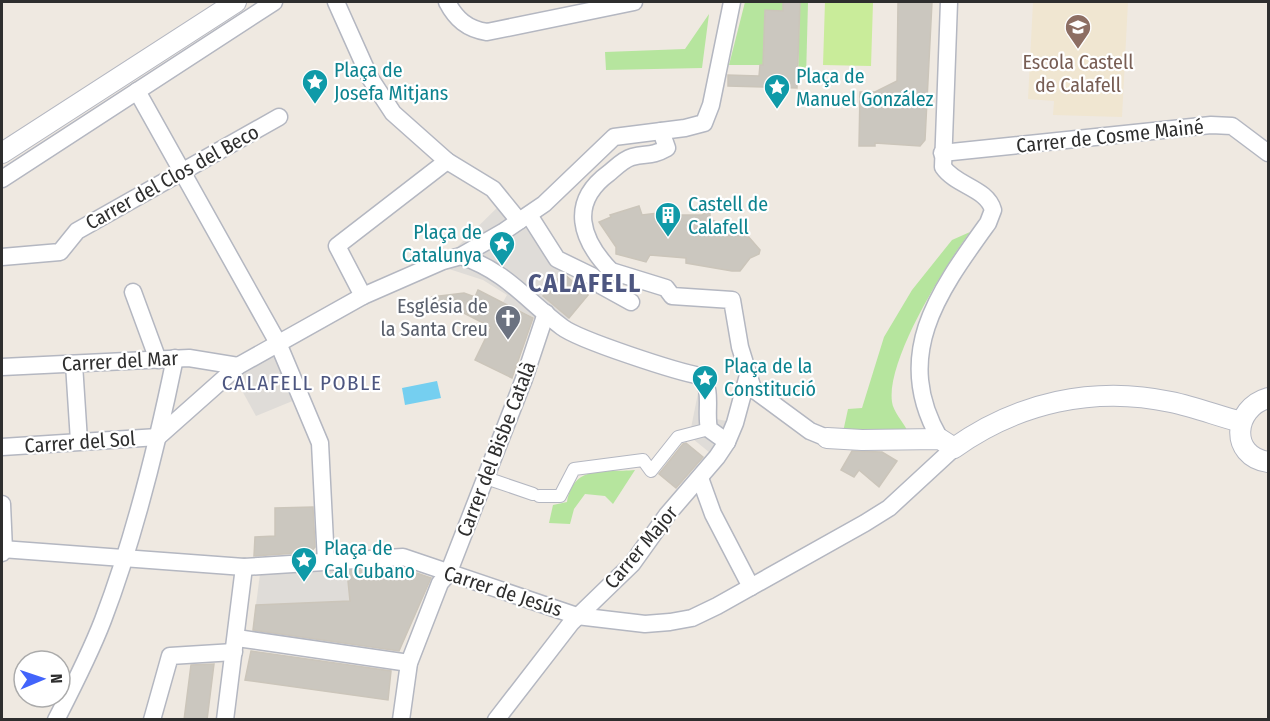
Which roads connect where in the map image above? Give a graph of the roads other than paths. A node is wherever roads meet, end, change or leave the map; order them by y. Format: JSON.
{"nodes":[{"id":1,"x":236,"y":2,"type":"edge"},
{"id":2,"x":274,"y":2,"type":"edge"},
{"id":3,"x":336,"y":2,"type":"edge"},
{"id":4,"x":447,"y":2,"type":"edge"},
{"id":5,"x":633,"y":2,"type":"edge"},
{"id":6,"x":732,"y":2,"type":"edge"},
{"id":7,"x":949,"y":2,"type":"edge"},
{"id":8,"x":137,"y":91,"type":"junction"},
{"id":9,"x":279,"y":117,"type":"dead end"},
{"id":10,"x":661,"y":131,"type":"junction"},
{"id":11,"x":2,"y":153,"type":"edge"},
{"id":12,"x":942,"y":153,"type":"junction"},
{"id":13,"x":1269,"y":153,"type":"edge"},
{"id":14,"x":447,"y":161,"type":"junction"},
{"id":15,"x":183,"y":172,"type":"junction"},
{"id":16,"x":2,"y":179,"type":"edge"},
{"id":17,"x":524,"y":218,"type":"junction"},
{"id":18,"x":461,"y":256,"type":"junction"},
{"id":19,"x":2,"y":257,"type":"edge"},
{"id":20,"x":611,"y":271,"type":"junction"},
{"id":21,"x":602,"y":286,"type":"junction"},
{"id":22,"x":133,"y":292,"type":"dead end"},
{"id":23,"x":363,"y":297,"type":"junction"},
{"id":24,"x":631,"y":302,"type":"dead end"},
{"id":25,"x":546,"y":313,"type":"junction"},
{"id":26,"x":278,"y":343,"type":"junction"},
{"id":27,"x":167,"y":359,"type":"junction"},
{"id":28,"x":74,"y":364,"type":"junction"},
{"id":29,"x":238,"y":366,"type":"junction"},
{"id":30,"x":2,"y":367,"type":"edge"},
{"id":31,"x":748,"y":375,"type":"junction"},
{"id":32,"x":1269,"y":398,"type":"edge"},
{"id":33,"x":1242,"y":422,"type":"junction"},
{"id":34,"x":709,"y":429,"type":"junction"},
{"id":35,"x":158,"y":437,"type":"junction"},
{"id":36,"x":827,"y":438,"type":"joint"},
{"id":37,"x":79,"y":441,"type":"junction"},
{"id":38,"x":728,"y":442,"type":"junction"},
{"id":39,"x":947,"y":443,"type":"junction"},
{"id":40,"x":2,"y":447,"type":"edge"},
{"id":41,"x":1269,"y":462,"type":"edge"},
{"id":42,"x":486,"y":478,"type":"junction"},
{"id":43,"x":700,"y":478,"type":"junction"},
{"id":44,"x":2,"y":504,"type":"edge"},
{"id":45,"x":2,"y":551,"type":"edge"},
{"id":46,"x":124,"y":558,"type":"junction"},
{"id":47,"x":326,"y":562,"type":"junction"},
{"id":48,"x":244,"y":567,"type":"junction"},
{"id":49,"x":448,"y":574,"type":"junction"},
{"id":50,"x":751,"y":587,"type":"junction"},
{"id":51,"x":577,"y":616,"type":"junction"},
{"id":52,"x":235,"y":645,"type":"junction"},
{"id":53,"x":409,"y":663,"type":"junction"},
{"id":54,"x":56,"y":720,"type":"edge"},
{"id":55,"x":152,"y":720,"type":"edge"},
{"id":56,"x":225,"y":720,"type":"edge"},
{"id":57,"x":401,"y":720,"type":"edge"},
{"id":58,"x":496,"y":720,"type":"edge"}],
"edges":[{"from":1,"to":11,"type":"street"},
{"from":2,"to":8,"type":"street"},
{"from":3,"to":14,"type":"street"},
{"from":4,"to":5,"type":"street"},
{"from":6,"to":10,"type":"street"},
{"from":7,"to":12,"type":"street"},
{"from":8,"to":15,"type":"street"},
{"from":8,"to":16,"type":"street"},
{"from":9,"to":15,"type":"street","name":"Carrer del Clos del Beco"},
{"from":10,"to":17,"type":"street"},
{"from":10,"to":20,"type":"street"},
{"from":12,"to":13,"type":"street","name":"Carrer de Cosme Mainé"},
{"from":12,"to":39,"type":"street"},
{"from":14,"to":17,"type":"street"},
{"from":14,"to":23,"type":"street"},
{"from":15,"to":19,"type":"street","name":"Carrer del Clos del Beco"},
{"from":15,"to":26,"type":"street"},
{"from":17,"to":18,"type":"street"},
{"from":17,"to":21,"type":"street"},
{"from":18,"to":23,"type":"street"},
{"from":18,"to":25,"type":"street"},
{"from":20,"to":21,"type":"street"},
{"from":20,"to":31,"type":"street"},
{"from":21,"to":24,"type":"street"},
{"from":22,"to":27,"type":"street"},
{"from":23,"to":26,"type":"street"},
{"from":25,"to":34,"type":"street"},
{"from":25,"to":42,"type":"street","name":"Carrer del Bisbe Català"},
{"from":26,"to":29,"type":"street"},
{"from":26,"to":47,"type":"street"},
{"from":27,"to":28,"type":"street","name":"Carrer del Mar"},
{"from":27,"to":29,"type":"street","name":"Carrer del Mar"},
{"from":27,"to":35,"type":"street"},
{"from":28,"to":30,"type":"street","name":"Carrer del Mar"},
{"from":28,"to":37,"type":"street"},
{"from":29,"to":35,"type":"street"},
{"from":31,"to":36,"type":"street"},
{"from":31,"to":38,"type":"street"},
{"from":32,"to":33,"type":"street"},
{"from":33,"to":39,"type":"street"},
{"from":33,"to":41,"type":"street"},
{"from":34,"to":38,"type":"street"},
{"from":34,"to":42,"type":"street"},
{"from":35,"to":37,"type":"street","name":"Carrer del Sol"},
{"from":35,"to":46,"type":"street"},
{"from":36,"to":39,"type":"street"},
{"from":37,"to":40,"type":"street","name":"Carrer del Sol"},
{"from":38,"to":43,"type":"street","name":"Carrer Major"},
{"from":39,"to":50,"type":"street","name":"Carrer de Jesús"},
{"from":42,"to":49,"type":"street","name":"Carrer del Bisbe Català"},
{"from":43,"to":50,"type":"street"},
{"from":43,"to":51,"type":"street","name":"Carrer Major"},
{"from":44,"to":45,"type":"street"},
{"from":45,"to":46,"type":"street","name":"Carrer de Jesús"},
{"from":46,"to":48,"type":"street","name":"Carrer de Jesús"},
{"from":46,"to":54,"type":"street"},
{"from":47,"to":48,"type":"street","name":"Carrer de Jesús"},
{"from":47,"to":49,"type":"street","name":"Carrer de Jesús"},
{"from":48,"to":52,"type":"street"},
{"from":49,"to":51,"type":"street","name":"Carrer de Jesús"},
{"from":49,"to":53,"type":"street","name":"Carrer del Bisbe Català"},
{"from":50,"to":51,"type":"street","name":"Carrer de Jesús"},
{"from":51,"to":58,"type":"street","name":"Carrer Major"},
{"from":52,"to":53,"type":"street"},
{"from":52,"to":55,"type":"street"},
{"from":52,"to":56,"type":"street"},
{"from":53,"to":57,"type":"street","name":"Carrer del Bisbe Català"}]}
